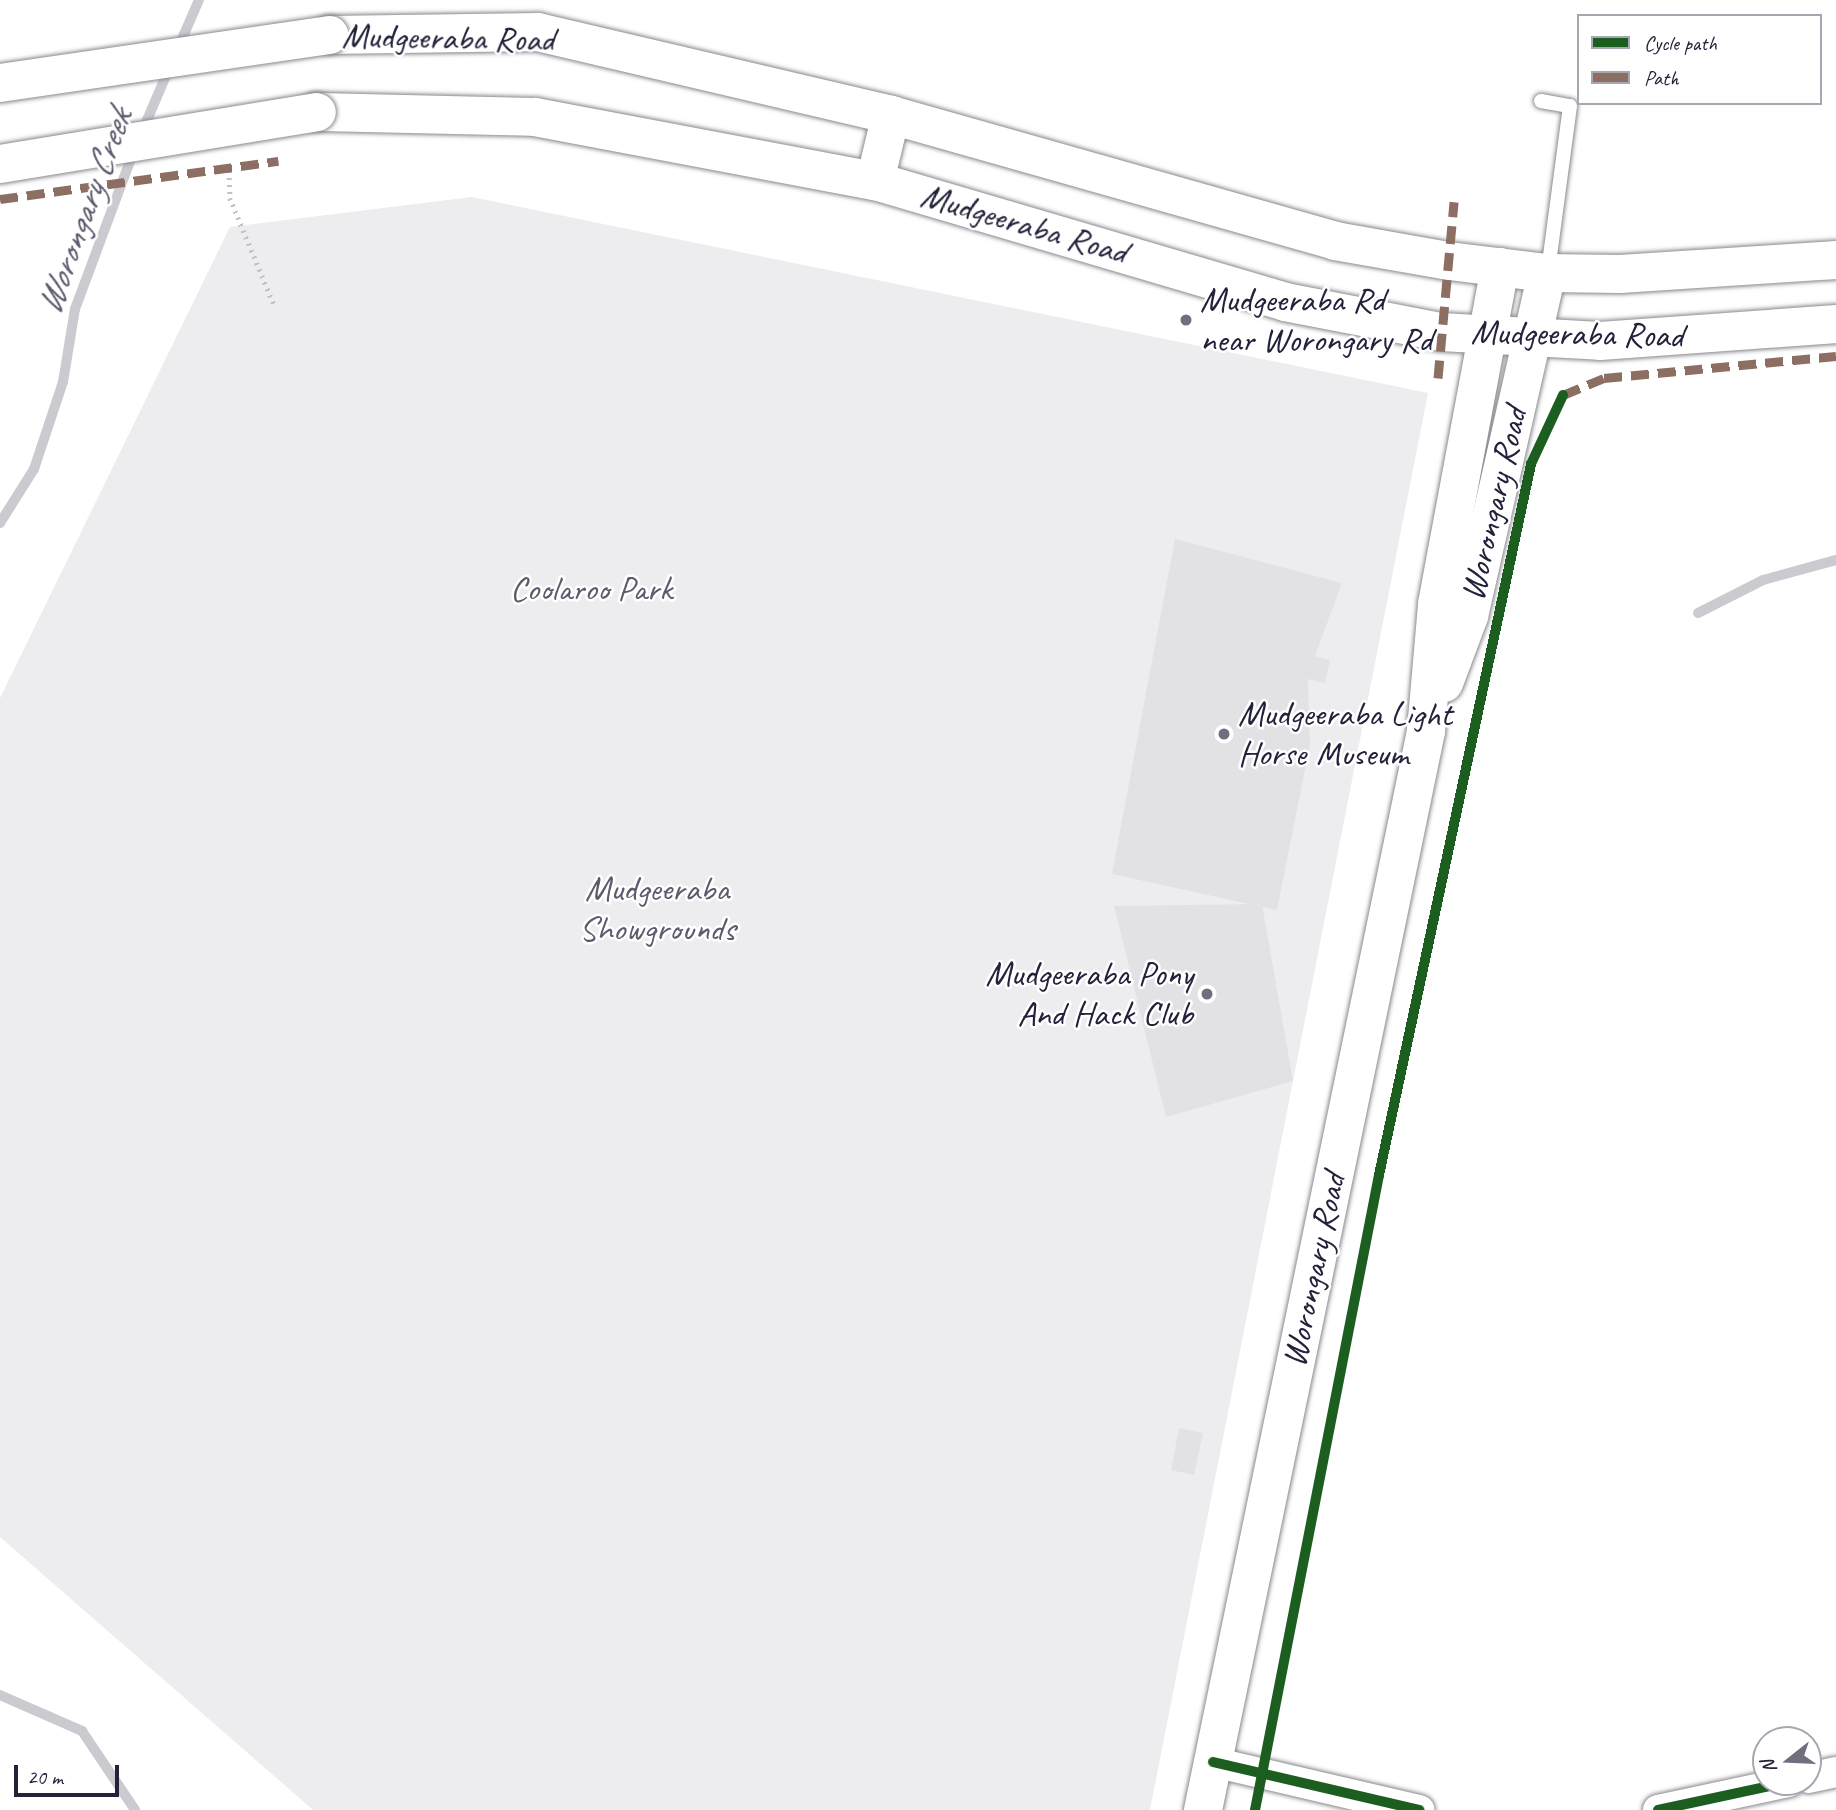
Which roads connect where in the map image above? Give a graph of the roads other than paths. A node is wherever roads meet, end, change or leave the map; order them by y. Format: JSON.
{"nodes":[{"id":1,"x":0,"y":83,"type":"edge"},
{"id":2,"x":1541,"y":101,"type":"dead end"},
{"id":3,"x":891,"y":114,"type":"junction"},
{"id":4,"x":0,"y":164,"type":"edge"},
{"id":5,"x":875,"y":181,"type":"junction"},
{"id":6,"x":1836,"y":260,"type":"edge"},
{"id":7,"x":1500,"y":267,"type":"junction"},
{"id":8,"x":1548,"y":273,"type":"junction"},
{"id":9,"x":1836,"y":324,"type":"edge"},
{"id":10,"x":1488,"y":336,"type":"junction"},
{"id":11,"x":1531,"y":339,"type":"junction"},
{"id":12,"x":1426,"y":731,"type":"junction"},
{"id":13,"x":1213,"y":1762,"type":"junction"},
{"id":14,"x":1752,"y":1790,"type":"edge"},
{"id":15,"x":1203,"y":1810,"type":"edge"},
{"id":16,"x":1420,"y":1810,"type":"edge"},
{"id":17,"x":1658,"y":1810,"type":"edge"}],
"edges":[{"from":1,"to":3,"type":"main road","name":"Mudgeeraba Road","bridge":true},
{"from":2,"to":8,"type":"lane"},
{"from":3,"to":5,"type":"main road","name":"Mudgeeraba Road"},
{"from":3,"to":7,"type":"main road","name":"Mudgeeraba Road"},
{"from":4,"to":5,"type":"main road","name":"Mudgeeraba Road","bridge":true},
{"from":5,"to":10,"type":"main road","name":"Mudgeeraba Road"},
{"from":6,"to":8,"type":"main road","name":"Mudgeeraba Road"},
{"from":7,"to":8,"type":"main road","name":"Mudgeeraba Road"},
{"from":7,"to":10,"type":"main road","name":"Worongary Road"},
{"from":8,"to":11,"type":"main road","name":"Worongary Road"},
{"from":9,"to":11,"type":"main road","name":"Mudgeeraba Road"},
{"from":10,"to":11,"type":"main road","name":"Mudgeeraba Road"},
{"from":10,"to":12,"type":"main road","name":"Worongary Road"},
{"from":11,"to":12,"type":"main road","name":"Worongary Road"},
{"from":12,"to":13,"type":"main road","name":"Worongary Road"},
{"from":13,"to":15,"type":"main road","name":"Worongary Road"},
{"from":13,"to":16,"type":"street"},
{"from":14,"to":17,"type":"street"}]}
